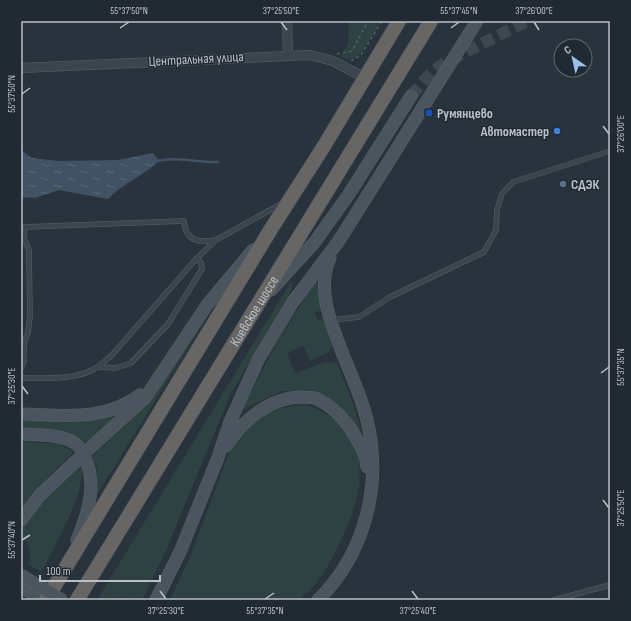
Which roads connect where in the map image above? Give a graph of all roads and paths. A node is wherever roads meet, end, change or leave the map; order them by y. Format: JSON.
{"nodes":[{"id":1,"x":287,"y":21,"type":"edge"},
{"id":2,"x":368,"y":21,"type":"edge"},
{"id":3,"x":382,"y":21,"type":"edge"},
{"id":4,"x":399,"y":21,"type":"edge"},
{"id":5,"x":430,"y":21,"type":"edge"},
{"id":6,"x":477,"y":21,"type":"edge"},
{"id":7,"x":483,"y":21,"type":"edge"},
{"id":8,"x":467,"y":37,"type":"junction"},
{"id":9,"x":288,"y":55,"type":"junction"},
{"id":10,"x":357,"y":59,"type":"dead end"},
{"id":11,"x":333,"y":61,"type":"junction"},
{"id":12,"x":21,"y":68,"type":"edge"},
{"id":13,"x":365,"y":78,"type":"junction"},
{"id":14,"x":411,"y":96,"type":"tunnel mouth"},
{"id":15,"x":610,"y":151,"type":"edge"},
{"id":16,"x":289,"y":200,"type":"junction"},
{"id":17,"x":23,"y":227,"type":"edge"},
{"id":18,"x":271,"y":229,"type":"junction"},
{"id":19,"x":216,"y":240,"type":"junction"},
{"id":20,"x":338,"y":242,"type":"junction"},
{"id":21,"x":197,"y":258,"type":"junction"},
{"id":22,"x":257,"y":306,"type":"junction"},
{"id":23,"x":331,"y":320,"type":"junction"},
{"id":24,"x":22,"y":344,"type":"edge"},
{"id":25,"x":22,"y":354,"type":"edge"},
{"id":26,"x":98,"y":367,"type":"junction"},
{"id":27,"x":21,"y":368,"type":"edge"},
{"id":28,"x":163,"y":372,"type":"junction"},
{"id":29,"x":21,"y":378,"type":"edge"},
{"id":30,"x":21,"y":414,"type":"edge"},
{"id":31,"x":21,"y":434,"type":"edge"},
{"id":32,"x":89,"y":449,"type":"dead end"},
{"id":33,"x":77,"y":460,"type":"dead end"},
{"id":34,"x":217,"y":460,"type":"junction"},
{"id":35,"x":21,"y":520,"type":"edge"},
{"id":36,"x":21,"y":575,"type":"edge"},
{"id":37,"x":58,"y":581,"type":"junction"},
{"id":38,"x":610,"y":585,"type":"edge"},
{"id":39,"x":21,"y":587,"type":"edge"},
{"id":40,"x":43,"y":600,"type":"edge"},
{"id":41,"x":46,"y":600,"type":"edge"},
{"id":42,"x":62,"y":600,"type":"edge"},
{"id":43,"x":77,"y":600,"type":"edge"},
{"id":44,"x":156,"y":600,"type":"edge"},
{"id":45,"x":309,"y":600,"type":"edge"},
{"id":46,"x":318,"y":600,"type":"edge"},
{"id":47,"x":554,"y":600,"type":"edge"}],
"edges":[{"from":1,"to":9,"type":"street"},
{"from":2,"to":11,"type":"path"},
{"from":3,"to":10,"type":"path"},
{"from":4,"to":13,"type":"highway","name":"Киевское шоссе"},
{"from":5,"to":22,"type":"highway","name":"Киевское шоссе"},
{"from":6,"to":8,"type":"main road"},
{"from":7,"to":8,"type":"main road"},
{"from":8,"to":20,"type":"main road"},
{"from":9,"to":11,"type":"street","name":"Центральная улица"},
{"from":9,"to":12,"type":"street","name":"Центральная улица"},
{"from":11,"to":13,"type":"street","name":"Центральная улица"},
{"from":13,"to":16,"type":"highway","name":"Киевское шоссе"},
{"from":14,"to":22,"type":"main road"},
{"from":15,"to":23,"type":"lane"},
{"from":16,"to":18,"type":"highway","name":"Киевское шоссе"},
{"from":16,"to":19,"type":"lane"},
{"from":17,"to":19,"type":"lane"},
{"from":17,"to":24,"type":"lane"},
{"from":18,"to":28,"type":"main road"},
{"from":18,"to":37,"type":"highway","name":"Киевское шоссе"},
{"from":19,"to":21,"type":"lane"},
{"from":20,"to":23,"type":"main road"},
{"from":20,"to":34,"type":"main road"},
{"from":21,"to":26,"type":"lane"},
{"from":21,"to":26,"type":"lane"},
{"from":22,"to":43,"type":"highway","name":"Киевское шоссе"},
{"from":23,"to":46,"type":"main road"},
{"from":24,"to":25,"type":"lane"},
{"from":25,"to":27,"type":"lane"},
{"from":26,"to":29,"type":"lane"},
{"from":28,"to":30,"type":"main road"},
{"from":28,"to":32,"type":"main road"},
{"from":31,"to":37,"type":"main road"},
{"from":33,"to":35,"type":"main road"},
{"from":34,"to":44,"type":"main road"},
{"from":34,"to":45,"type":"main road"},
{"from":36,"to":42,"type":"main road","bridge":true},
{"from":37,"to":41,"type":"highway","name":"Киевское шоссе"},
{"from":38,"to":47,"type":"lane"},
{"from":39,"to":40,"type":"main road"}]}
